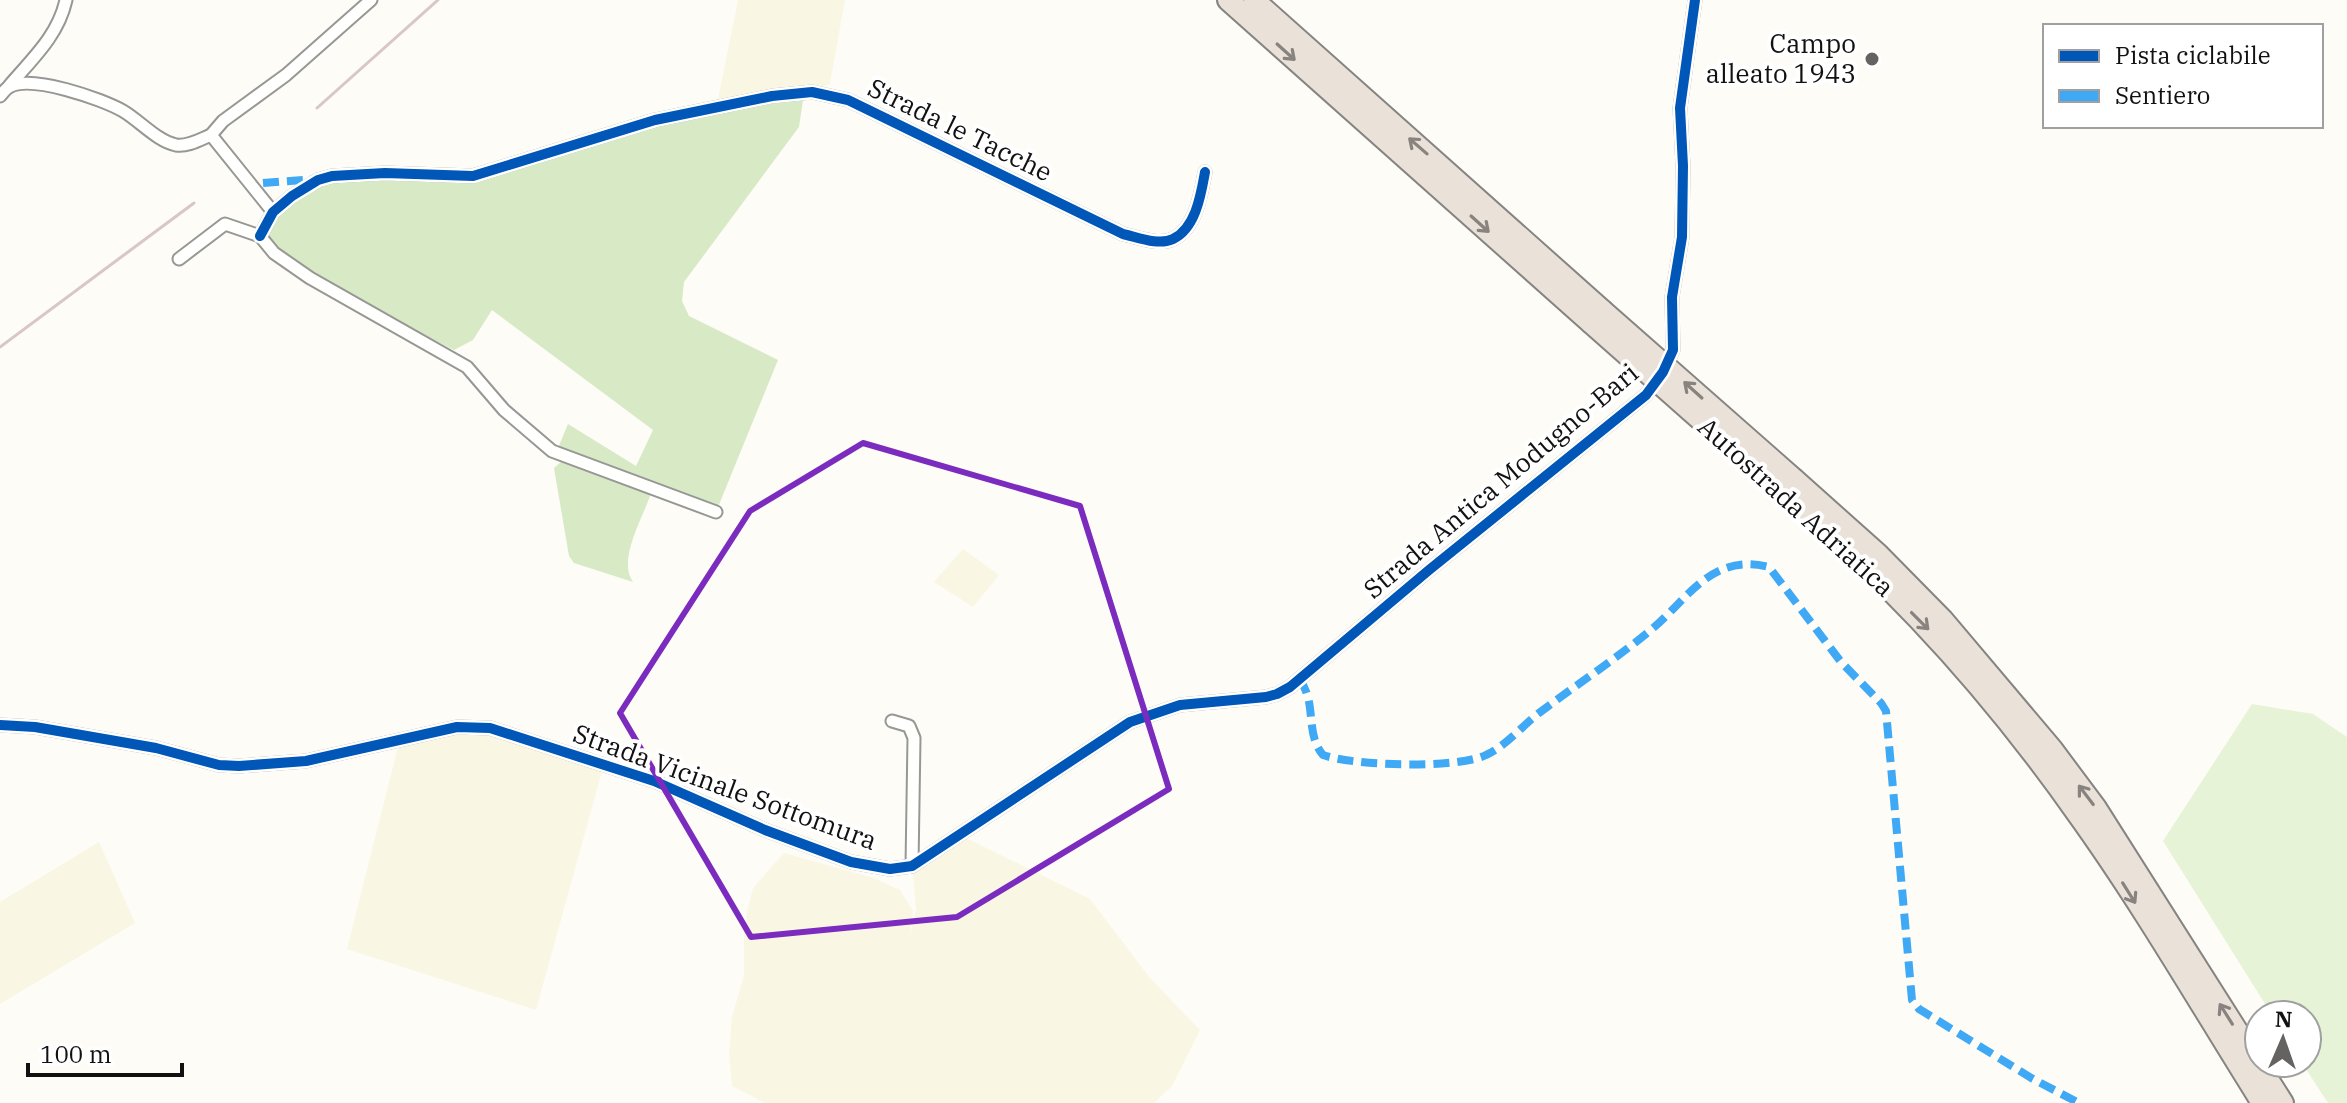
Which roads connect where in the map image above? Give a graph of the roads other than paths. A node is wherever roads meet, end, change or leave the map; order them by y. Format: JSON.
{"nodes":[{"id":1,"x":66,"y":0,"type":"edge"},
{"id":2,"x":371,"y":0,"type":"edge"},
{"id":3,"x":1228,"y":0,"type":"edge"},
{"id":4,"x":1254,"y":0,"type":"edge"},
{"id":5,"x":1695,"y":0,"type":"edge"},
{"id":6,"x":9,"y":86,"type":"junction"},
{"id":7,"x":0,"y":96,"type":"edge"},
{"id":8,"x":211,"y":135,"type":"junction"},
{"id":9,"x":1205,"y":172,"type":"dead end"},
{"id":10,"x":273,"y":212,"type":"junction"},
{"id":11,"x":260,"y":236,"type":"junction"},
{"id":12,"x":179,"y":259,"type":"dead end"},
{"id":13,"x":1597,"y":316,"type":"junction"},
{"id":14,"x":1787,"y":485,"type":"junction"},
{"id":15,"x":716,"y":512,"type":"dead end"},
{"id":16,"x":892,"y":721,"type":"dead end"},
{"id":17,"x":0,"y":725,"type":"edge"},
{"id":18,"x":912,"y":866,"type":"junction"},
{"id":19,"x":2262,"y":1103,"type":"edge"},
{"id":20,"x":2283,"y":1103,"type":"edge"}],
"edges":[{"from":1,"to":6,"type":"street"},
{"from":2,"to":8,"type":"street"},
{"from":3,"to":13,"type":"highway","name":"Autostrada Adriatica","one_way":true},
{"from":13,"to":4,"type":"highway","name":"Autostrada Adriatica","one_way":true},
{"from":5,"to":18,"type":"street","name":"Strada Antica Modugno-Bari"},
{"from":6,"to":7,"type":"street"},
{"from":6,"to":8,"type":"street"},
{"from":8,"to":10,"type":"street"},
{"from":9,"to":10,"type":"street","name":"Strada le Tacche"},
{"from":10,"to":11,"type":"street"},
{"from":11,"to":12,"type":"street"},
{"from":11,"to":15,"type":"street"},
{"from":13,"to":14,"type":"highway","name":"Autostrada Adriatica","bridge":true},
{"from":14,"to":19,"type":"highway","name":"Autostrada Adriatica","one_way":true},
{"from":20,"to":14,"type":"highway","name":"Autostrada Adriatica","one_way":true},
{"from":16,"to":18,"type":"street"},
{"from":17,"to":18,"type":"street","name":"Strada Vicinale Sottomura"}]}
